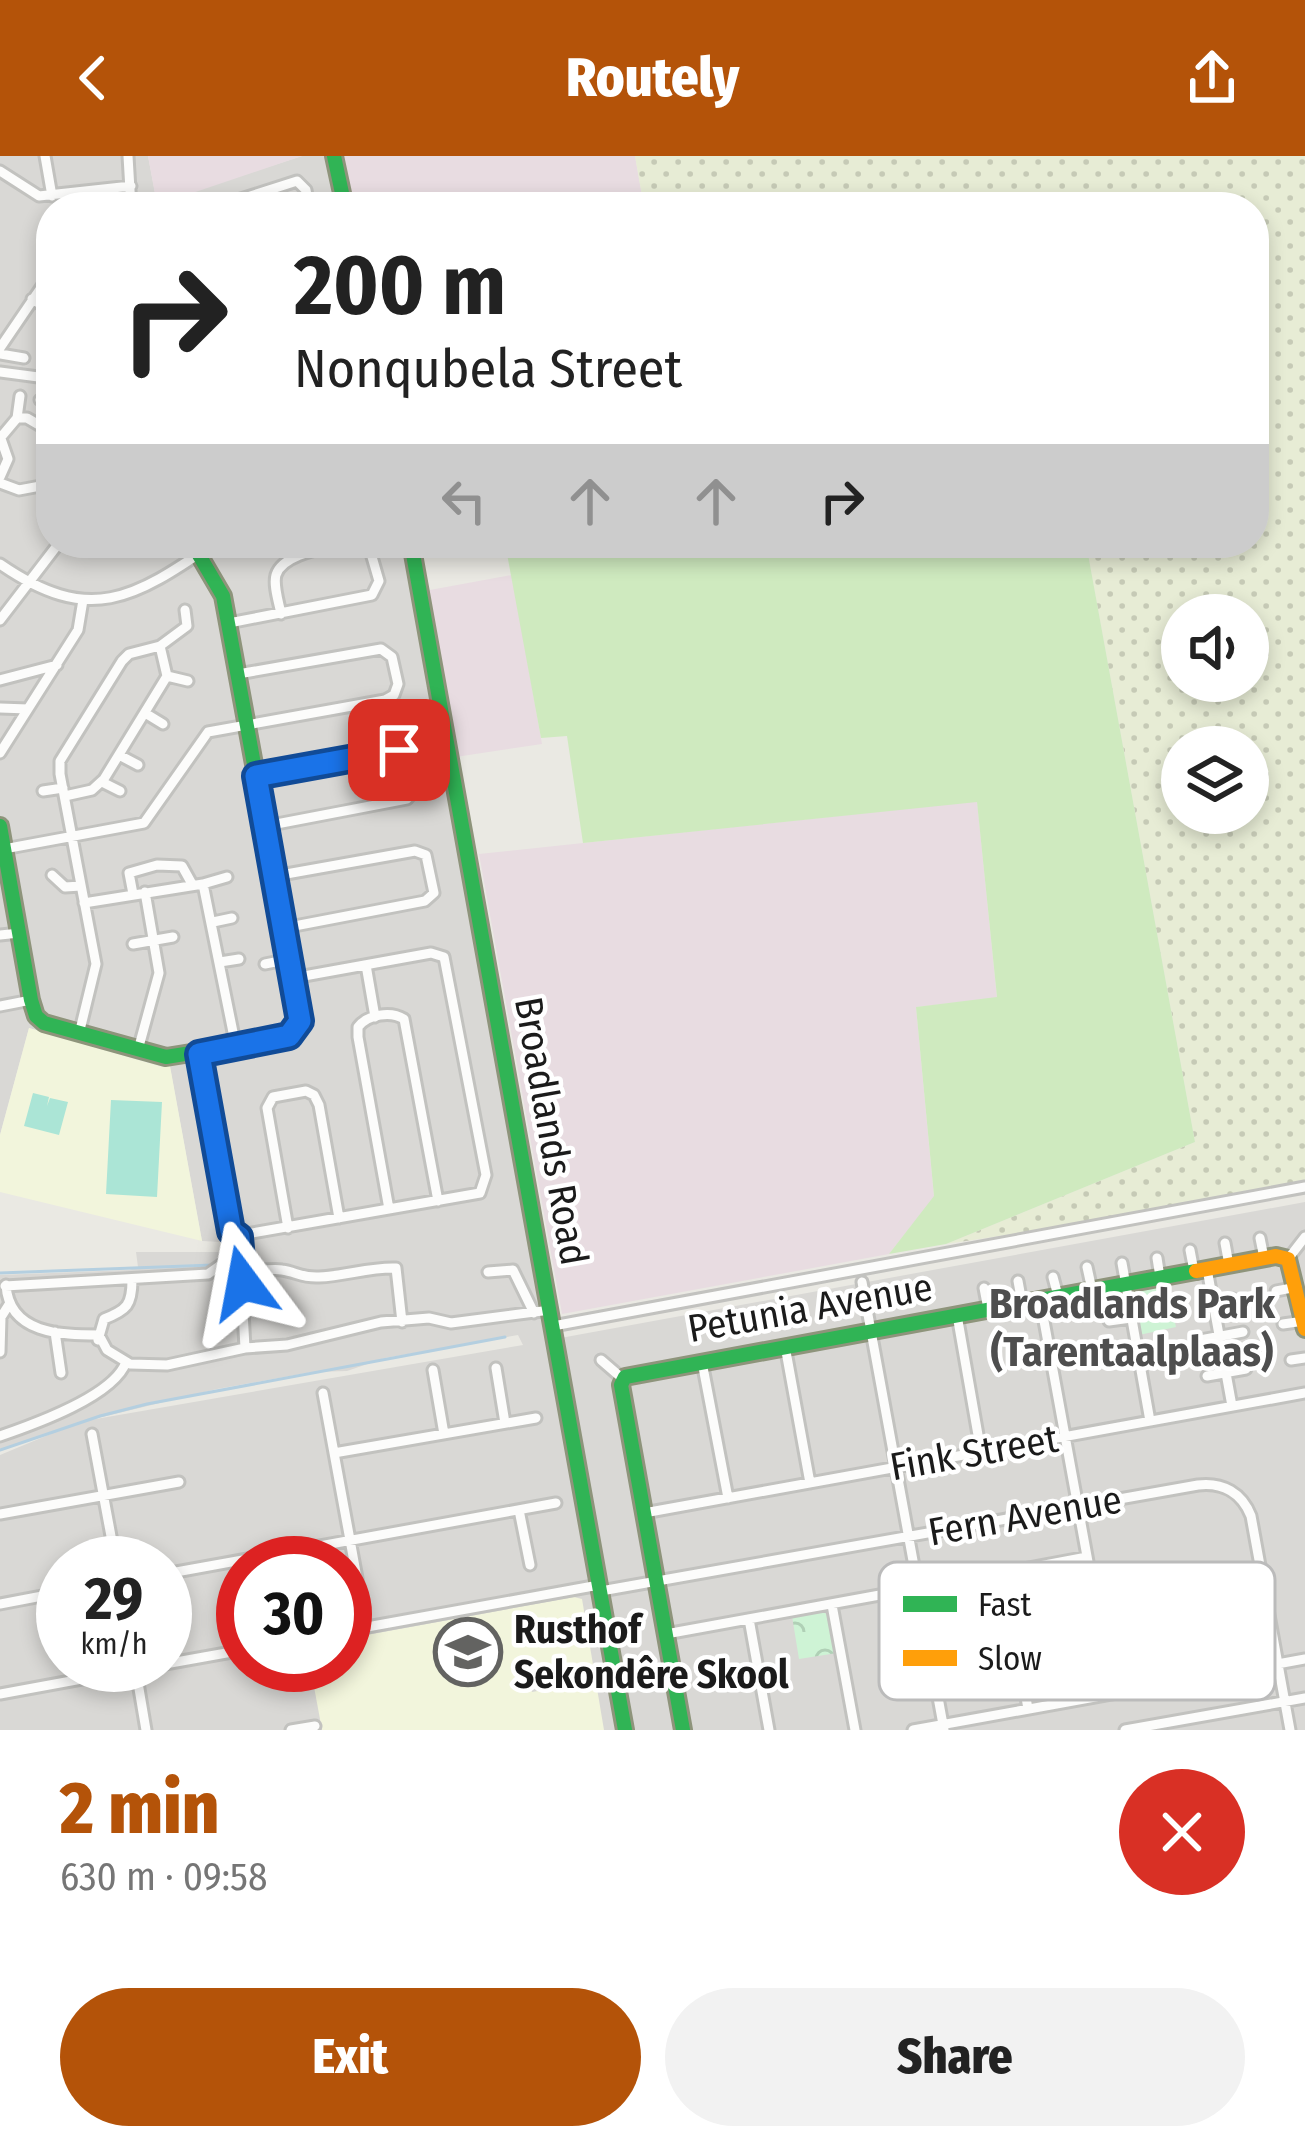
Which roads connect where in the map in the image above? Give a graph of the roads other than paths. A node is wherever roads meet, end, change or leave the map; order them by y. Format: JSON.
{"nodes":[{"id":1,"x":45,"y":156,"type":"edge"},
{"id":2,"x":128,"y":156,"type":"edge"},
{"id":3,"x":334,"y":156,"type":"edge"},
{"id":4,"x":0,"y":171,"type":"edge"},
{"id":5,"x":131,"y":186,"type":"junction"},
{"id":6,"x":51,"y":192,"type":"edge"},
{"id":7,"x":84,"y":192,"type":"edge"},
{"id":8,"x":131,"y":192,"type":"edge"},
{"id":9,"x":265,"y":192,"type":"edge"},
{"id":10,"x":306,"y":192,"type":"edge"},
{"id":11,"x":342,"y":192,"type":"edge"},
{"id":12,"x":36,"y":194,"type":"edge"},
{"id":13,"x":36,"y":294,"type":"edge"},
{"id":14,"x":32,"y":299,"type":"junction"},
{"id":15,"x":36,"y":302,"type":"edge"},
{"id":16,"x":0,"y":351,"type":"edge"},
{"id":17,"x":23,"y":358,"type":"dead end"},
{"id":18,"x":0,"y":372,"type":"edge"},
{"id":19,"x":36,"y":377,"type":"edge"},
{"id":20,"x":20,"y":396,"type":"dead end"},
{"id":21,"x":17,"y":418,"type":"junction"},
{"id":22,"x":36,"y":423,"type":"edge"},
{"id":23,"x":1,"y":436,"type":"edge"},
{"id":24,"x":0,"y":480,"type":"edge"},
{"id":25,"x":36,"y":487,"type":"edge"},
{"id":26,"x":46,"y":558,"type":"edge"},
{"id":27,"x":189,"y":558,"type":"edge"},
{"id":28,"x":206,"y":558,"type":"edge"},
{"id":29,"x":298,"y":558,"type":"edge"},
{"id":30,"x":372,"y":558,"type":"edge"},
{"id":31,"x":414,"y":558,"type":"edge"},
{"id":32,"x":0,"y":564,"type":"edge"},
{"id":33,"x":27,"y":583,"type":"junction"},
{"id":34,"x":82,"y":599,"type":"junction"},
{"id":35,"x":185,"y":610,"type":"dead end"},
{"id":36,"x":281,"y":614,"type":"junction"},
{"id":37,"x":0,"y":620,"type":"edge"},
{"id":38,"x":229,"y":623,"type":"junction"},
{"id":39,"x":161,"y":648,"type":"junction"},
{"id":40,"x":57,"y":664,"type":"junction"},
{"id":41,"x":238,"y":674,"type":"junction"},
{"id":42,"x":166,"y":676,"type":"junction"},
{"id":43,"x":0,"y":680,"type":"edge"},
{"id":44,"x":188,"y":680,"type":"dead end"},
{"id":45,"x":0,"y":708,"type":"edge"},
{"id":46,"x":28,"y":709,"type":"junction"},
{"id":47,"x":145,"y":713,"type":"junction"},
{"id":48,"x":163,"y":724,"type":"dead end"},
{"id":49,"x":246,"y":725,"type":"junction"},
{"id":50,"x":0,"y":753,"type":"edge"},
{"id":51,"x":119,"y":755,"type":"junction"},
{"id":52,"x":138,"y":765,"type":"dead end"},
{"id":53,"x":256,"y":776,"type":"junction"},
{"id":54,"x":102,"y":782,"type":"junction"},
{"id":55,"x":43,"y":791,"type":"dead end"},
{"id":56,"x":120,"y":791,"type":"dead end"},
{"id":57,"x":64,"y":792,"type":"junction"},
{"id":58,"x":0,"y":826,"type":"edge"},
{"id":59,"x":266,"y":826,"type":"junction"},
{"id":60,"x":72,"y":837,"type":"junction"},
{"id":61,"x":4,"y":849,"type":"junction"},
{"id":62,"x":52,"y":875,"type":"dead end"},
{"id":63,"x":275,"y":876,"type":"junction"},
{"id":64,"x":227,"y":877,"type":"dead end"},
{"id":65,"x":81,"y":886,"type":"junction"},
{"id":66,"x":200,"y":886,"type":"junction"},
{"id":67,"x":139,"y":893,"type":"junction"},
{"id":68,"x":84,"y":903,"type":"junction"},
{"id":69,"x":232,"y":918,"type":"dead end"},
{"id":70,"x":213,"y":922,"type":"junction"},
{"id":71,"x":284,"y":928,"type":"junction"},
{"id":72,"x":20,"y":933,"type":"junction"},
{"id":73,"x":0,"y":935,"type":"edge"},
{"id":74,"x":172,"y":937,"type":"dead end"},
{"id":75,"x":154,"y":940,"type":"junction"},
{"id":76,"x":133,"y":944,"type":"dead end"},
{"id":77,"x":239,"y":959,"type":"dead end"},
{"id":78,"x":290,"y":959,"type":"junction"},
{"id":79,"x":220,"y":962,"type":"junction"},
{"id":80,"x":265,"y":964,"type":"dead end"},
{"id":81,"x":366,"y":965,"type":"junction"},
{"id":82,"x":293,"y":978,"type":"junction"},
{"id":83,"x":31,"y":1000,"type":"junction"},
{"id":84,"x":0,"y":1006,"type":"edge"},
{"id":85,"x":375,"y":1017,"type":"junction"},
{"id":86,"x":79,"y":1034,"type":"junction"},
{"id":87,"x":236,"y":1046,"type":"junction"},
{"id":88,"x":139,"y":1050,"type":"junction"},
{"id":89,"x":199,"y":1054,"type":"junction"},
{"id":90,"x":1305,"y":1187,"type":"edge"},
{"id":91,"x":438,"y":1201,"type":"junction"},
{"id":92,"x":389,"y":1209,"type":"junction"},
{"id":93,"x":339,"y":1218,"type":"junction"},
{"id":94,"x":288,"y":1228,"type":"junction"},
{"id":95,"x":237,"y":1237,"type":"junction"},
{"id":96,"x":1260,"y":1238,"type":"dead end"},
{"id":97,"x":1305,"y":1238,"type":"edge"},
{"id":98,"x":1226,"y":1243,"type":"dead end"},
{"id":99,"x":1190,"y":1250,"type":"dead end"},
{"id":100,"x":1157,"y":1258,"type":"dead end"},
{"id":101,"x":1264,"y":1258,"type":"junction"},
{"id":102,"x":1288,"y":1259,"type":"junction"},
{"id":103,"x":1122,"y":1263,"type":"dead end"},
{"id":104,"x":1229,"y":1264,"type":"junction"},
{"id":105,"x":1087,"y":1267,"type":"dead end"},
{"id":106,"x":1201,"y":1270,"type":"junction"},
{"id":107,"x":488,"y":1271,"type":"dead end"},
{"id":108,"x":243,"y":1272,"type":"junction"},
{"id":109,"x":1053,"y":1277,"type":"dead end"},
{"id":110,"x":1160,"y":1277,"type":"junction"},
{"id":111,"x":133,"y":1280,"type":"junction"},
{"id":112,"x":1018,"y":1281,"type":"dead end"},
{"id":113,"x":862,"y":1282,"type":"dead end"},
{"id":114,"x":1299,"y":1283,"type":"edge"},
{"id":115,"x":1125,"y":1284,"type":"junction"},
{"id":116,"x":3,"y":1286,"type":"edge"},
{"id":117,"x":984,"y":1288,"type":"dead end"},
{"id":118,"x":1092,"y":1290,"type":"junction"},
{"id":119,"x":1276,"y":1291,"type":"dead end"},
{"id":120,"x":1058,"y":1296,"type":"junction"},
{"id":121,"x":1040,"y":1299,"type":"junction"},
{"id":122,"x":1233,"y":1299,"type":"dead end"},
{"id":123,"x":10,"y":1303,"type":"junction"},
{"id":124,"x":1022,"y":1303,"type":"junction"},
{"id":125,"x":1214,"y":1303,"type":"junction"},
{"id":126,"x":988,"y":1309,"type":"junction"},
{"id":127,"x":542,"y":1311,"type":"junction"},
{"id":128,"x":957,"y":1315,"type":"junction"},
{"id":129,"x":1131,"y":1318,"type":"junction"},
{"id":130,"x":1304,"y":1320,"type":"edge"},
{"id":131,"x":1109,"y":1321,"type":"dead end"},
{"id":132,"x":402,"y":1322,"type":"junction"},
{"id":133,"x":1282,"y":1324,"type":"dead end"},
{"id":134,"x":553,"y":1327,"type":"junction"},
{"id":135,"x":871,"y":1331,"type":"junction"},
{"id":136,"x":55,"y":1332,"type":"junction"},
{"id":137,"x":1243,"y":1332,"type":"dead end"},
{"id":138,"x":1220,"y":1336,"type":"junction"},
{"id":139,"x":99,"y":1339,"type":"junction"},
{"id":140,"x":1200,"y":1340,"type":"dead end"},
{"id":141,"x":785,"y":1346,"type":"junction"},
{"id":142,"x":245,"y":1348,"type":"junction"},
{"id":143,"x":0,"y":1352,"type":"edge"},
{"id":144,"x":1305,"y":1358,"type":"edge"},
{"id":145,"x":601,"y":1360,"type":"dead end"},
{"id":146,"x":1291,"y":1360,"type":"dead end"},
{"id":147,"x":126,"y":1362,"type":"junction"},
{"id":148,"x":702,"y":1362,"type":"junction"},
{"id":149,"x":496,"y":1368,"type":"dead end"},
{"id":150,"x":1246,"y":1369,"type":"dead end"},
{"id":151,"x":433,"y":1370,"type":"dead end"},
{"id":152,"x":1226,"y":1372,"type":"junction"},
{"id":153,"x":61,"y":1373,"type":"dead end"},
{"id":154,"x":1207,"y":1376,"type":"dead end"},
{"id":155,"x":623,"y":1379,"type":"junction"},
{"id":156,"x":1305,"y":1393,"type":"edge"},
{"id":157,"x":323,"y":1394,"type":"dead end"},
{"id":158,"x":1232,"y":1406,"type":"junction"},
{"id":159,"x":536,"y":1418,"type":"dead end"},
{"id":160,"x":1150,"y":1421,"type":"junction"},
{"id":161,"x":505,"y":1423,"type":"junction"},
{"id":162,"x":92,"y":1434,"type":"dead end"},
{"id":163,"x":444,"y":1434,"type":"junction"},
{"id":164,"x":0,"y":1436,"type":"edge"},
{"id":165,"x":1066,"y":1437,"type":"junction"},
{"id":166,"x":981,"y":1452,"type":"junction"},
{"id":167,"x":334,"y":1453,"type":"junction"},
{"id":168,"x":896,"y":1468,"type":"junction"},
{"id":169,"x":179,"y":1482,"type":"dead end"},
{"id":170,"x":810,"y":1483,"type":"junction"},
{"id":171,"x":104,"y":1496,"type":"junction"},
{"id":172,"x":728,"y":1498,"type":"junction"},
{"id":173,"x":556,"y":1503,"type":"dead end"},
{"id":174,"x":1078,"y":1507,"type":"junction"},
{"id":175,"x":519,"y":1510,"type":"junction"},
{"id":176,"x":0,"y":1514,"type":"edge"},
{"id":177,"x":644,"y":1514,"type":"junction"},
{"id":178,"x":111,"y":1536,"type":"edge"},
{"id":179,"x":349,"y":1536,"type":"edge"},
{"id":180,"x":372,"y":1536,"type":"edge"},
{"id":181,"x":909,"y":1538,"type":"junction"},
{"id":182,"x":1087,"y":1557,"type":"junction"},
{"id":183,"x":913,"y":1562,"type":"edge"},
{"id":184,"x":1061,"y":1562,"type":"edge"},
{"id":185,"x":1088,"y":1562,"type":"edge"},
{"id":186,"x":1260,"y":1562,"type":"edge"},
{"id":187,"x":530,"y":1565,"type":"dead end"},
{"id":188,"x":656,"y":1583,"type":"junction"},
{"id":189,"x":600,"y":1588,"type":"junction"},
{"id":190,"x":879,"y":1595,"type":"edge"},
{"id":191,"x":36,"y":1597,"type":"edge"},
{"id":192,"x":0,"y":1604,"type":"edge"},
{"id":193,"x":832,"y":1604,"type":"junction"},
{"id":194,"x":749,"y":1619,"type":"junction"},
{"id":195,"x":372,"y":1627,"type":"edge"},
{"id":196,"x":666,"y":1634,"type":"junction"},
{"id":197,"x":1275,"y":1647,"type":"edge"},
{"id":198,"x":1305,"y":1659,"type":"edge"},
{"id":199,"x":1278,"y":1664,"type":"junction"},
{"id":200,"x":1275,"y":1665,"type":"edge"},
{"id":201,"x":36,"y":1687,"type":"edge"},
{"id":202,"x":139,"y":1692,"type":"edge"},
{"id":203,"x":0,"y":1694,"type":"edge"},
{"id":204,"x":1305,"y":1698,"type":"edge"},
{"id":205,"x":1026,"y":1700,"type":"edge"},
{"id":206,"x":1075,"y":1700,"type":"edge"},
{"id":207,"x":1285,"y":1702,"type":"junction"},
{"id":208,"x":1028,"y":1709,"type":"junction"},
{"id":209,"x":315,"y":1726,"type":"dead end"},
{"id":210,"x":1170,"y":1726,"type":"edge"},
{"id":211,"x":943,"y":1727,"type":"edge"},
{"id":212,"x":146,"y":1730,"type":"edge"},
{"id":213,"x":291,"y":1730,"type":"edge"},
{"id":214,"x":626,"y":1730,"type":"edge"},
{"id":215,"x":683,"y":1730,"type":"edge"},
{"id":216,"x":769,"y":1730,"type":"edge"},
{"id":217,"x":855,"y":1730,"type":"edge"},
{"id":218,"x":913,"y":1730,"type":"edge"},
{"id":219,"x":1125,"y":1730,"type":"edge"},
{"id":220,"x":1290,"y":1730,"type":"edge"}],
"edges":[{"from":1,"to":6,"type":"street"},
{"from":2,"to":5,"type":"street"},
{"from":3,"to":11,"type":"street"},
{"from":4,"to":12,"type":"street"},
{"from":5,"to":7,"type":"street"},
{"from":5,"to":8,"type":"street"},
{"from":9,"to":10,"type":"street"},
{"from":13,"to":14,"type":"street"},
{"from":14,"to":15,"type":"street"},
{"from":14,"to":16,"type":"street"},
{"from":16,"to":17,"type":"street"},
{"from":18,"to":19,"type":"street"},
{"from":20,"to":21,"type":"street"},
{"from":21,"to":22,"type":"street"},
{"from":21,"to":23,"type":"street"},
{"from":23,"to":24,"type":"street"},
{"from":24,"to":25,"type":"street"},
{"from":26,"to":33,"type":"street"},
{"from":27,"to":34,"type":"street"},
{"from":28,"to":38,"type":"street"},
{"from":29,"to":36,"type":"street"},
{"from":30,"to":36,"type":"street"},
{"from":31,"to":127,"type":"street","name":"Broadlands Road"},
{"from":32,"to":33,"type":"street"},
{"from":33,"to":34,"type":"street"},
{"from":33,"to":37,"type":"street"},
{"from":34,"to":40,"type":"street"},
{"from":35,"to":39,"type":"street"},
{"from":36,"to":38,"type":"street"},
{"from":38,"to":41,"type":"street"},
{"from":39,"to":42,"type":"street"},
{"from":39,"to":57,"type":"street"},
{"from":40,"to":43,"type":"street"},
{"from":40,"to":46,"type":"street"},
{"from":41,"to":49,"type":"street"},
{"from":41,"to":49,"type":"street"},
{"from":42,"to":44,"type":"street"},
{"from":42,"to":47,"type":"street"},
{"from":45,"to":46,"type":"street"},
{"from":46,"to":50,"type":"street"},
{"from":47,"to":48,"type":"street"},
{"from":47,"to":51,"type":"street"},
{"from":49,"to":53,"type":"street"},
{"from":49,"to":60,"type":"street"},
{"from":51,"to":52,"type":"street"},
{"from":51,"to":54,"type":"street"},
{"from":53,"to":59,"type":"street"},
{"from":53,"to":59,"type":"street"},
{"from":54,"to":56,"type":"street"},
{"from":54,"to":57,"type":"street"},
{"from":55,"to":57,"type":"street"},
{"from":57,"to":60,"type":"street"},
{"from":58,"to":61,"type":"street"},
{"from":59,"to":63,"type":"street"},
{"from":60,"to":61,"type":"street"},
{"from":60,"to":65,"type":"street"},
{"from":61,"to":72,"type":"street"},
{"from":62,"to":65,"type":"street"},
{"from":63,"to":71,"type":"street"},
{"from":63,"to":71,"type":"street"},
{"from":64,"to":66,"type":"street"},
{"from":65,"to":68,"type":"street"},
{"from":66,"to":67,"type":"street"},
{"from":66,"to":67,"type":"street"},
{"from":66,"to":70,"type":"street"},
{"from":67,"to":68,"type":"street"},
{"from":67,"to":75,"type":"street"},
{"from":68,"to":86,"type":"street"},
{"from":69,"to":70,"type":"street"},
{"from":70,"to":79,"type":"street"},
{"from":71,"to":78,"type":"street"},
{"from":72,"to":73,"type":"street"},
{"from":72,"to":83,"type":"street"},
{"from":74,"to":75,"type":"street"},
{"from":75,"to":76,"type":"street"},
{"from":75,"to":88,"type":"street"},
{"from":77,"to":79,"type":"street"},
{"from":78,"to":80,"type":"street"},
{"from":78,"to":82,"type":"street"},
{"from":79,"to":87,"type":"street"},
{"from":81,"to":82,"type":"street"},
{"from":81,"to":85,"type":"street"},
{"from":81,"to":91,"type":"street"},
{"from":82,"to":87,"type":"street"},
{"from":83,"to":84,"type":"street"},
{"from":83,"to":86,"type":"street"},
{"from":85,"to":91,"type":"street"},
{"from":85,"to":92,"type":"street"},
{"from":86,"to":88,"type":"street"},
{"from":87,"to":89,"type":"street"},
{"from":88,"to":89,"type":"street"},
{"from":89,"to":95,"type":"street"},
{"from":90,"to":134,"type":"street"},
{"from":91,"to":92,"type":"street"},
{"from":92,"to":93,"type":"street"},
{"from":93,"to":94,"type":"street"},
{"from":93,"to":94,"type":"street"},
{"from":94,"to":95,"type":"street"},
{"from":95,"to":108,"type":"street"},
{"from":95,"to":111,"type":"street"},
{"from":96,"to":101,"type":"street"},
{"from":97,"to":102,"type":"street"},
{"from":98,"to":104,"type":"street"},
{"from":99,"to":106,"type":"street"},
{"from":100,"to":110,"type":"street"},
{"from":101,"to":102,"type":"street","name":"Petunia Avenue"},
{"from":101,"to":104,"type":"street","name":"Petunia Avenue"},
{"from":102,"to":114,"type":"street"},
{"from":103,"to":115,"type":"street"},
{"from":104,"to":106,"type":"street","name":"Petunia Avenue"},
{"from":105,"to":118,"type":"street"},
{"from":106,"to":110,"type":"street","name":"Petunia Avenue"},
{"from":106,"to":125,"type":"street"},
{"from":107,"to":127,"type":"street"},
{"from":108,"to":132,"type":"street"},
{"from":108,"to":142,"type":"street"},
{"from":109,"to":120,"type":"street"},
{"from":110,"to":115,"type":"street","name":"Petunia Avenue"},
{"from":111,"to":116,"type":"street"},
{"from":111,"to":139,"type":"street"},
{"from":112,"to":124,"type":"street"},
{"from":113,"to":135,"type":"street"},
{"from":114,"to":119,"type":"street"},
{"from":114,"to":130,"type":"street"},
{"from":115,"to":118,"type":"street","name":"Petunia Avenue"},
{"from":115,"to":129,"type":"street"},
{"from":116,"to":123,"type":"street"},
{"from":117,"to":126,"type":"street"},
{"from":118,"to":120,"type":"street","name":"Petunia Avenue"},
{"from":120,"to":121,"type":"street","name":"Petunia Avenue"},
{"from":121,"to":124,"type":"street","name":"Petunia Avenue"},
{"from":121,"to":165,"type":"street"},
{"from":122,"to":125,"type":"street"},
{"from":123,"to":136,"type":"street"},
{"from":123,"to":143,"type":"street"},
{"from":124,"to":126,"type":"street","name":"Petunia Avenue"},
{"from":125,"to":138,"type":"street"},
{"from":126,"to":128,"type":"street","name":"Petunia Avenue"},
{"from":127,"to":132,"type":"street"},
{"from":127,"to":134,"type":"street","name":"Broadlands Road"},
{"from":128,"to":135,"type":"street","name":"Petunia Avenue"},
{"from":128,"to":166,"type":"street"},
{"from":129,"to":131,"type":"street"},
{"from":129,"to":160,"type":"street"},
{"from":130,"to":133,"type":"street"},
{"from":132,"to":142,"type":"street"},
{"from":134,"to":189,"type":"street","name":"Broadlands Road"},
{"from":135,"to":141,"type":"street","name":"Petunia Avenue"},
{"from":135,"to":168,"type":"street"},
{"from":136,"to":139,"type":"street"},
{"from":136,"to":153,"type":"street"},
{"from":137,"to":138,"type":"street"},
{"from":138,"to":140,"type":"street"},
{"from":138,"to":152,"type":"street"},
{"from":139,"to":147,"type":"street"},
{"from":141,"to":148,"type":"street","name":"Petunia Avenue"},
{"from":141,"to":170,"type":"street"},
{"from":142,"to":147,"type":"street"},
{"from":144,"to":146,"type":"street"},
{"from":145,"to":155,"type":"street"},
{"from":147,"to":164,"type":"street"},
{"from":148,"to":155,"type":"street","name":"Petunia Avenue"},
{"from":148,"to":172,"type":"street"},
{"from":149,"to":161,"type":"street"},
{"from":150,"to":152,"type":"street"},
{"from":151,"to":163,"type":"street"},
{"from":152,"to":154,"type":"street"},
{"from":152,"to":158,"type":"street"},
{"from":155,"to":177,"type":"street"},
{"from":156,"to":158,"type":"street","name":"Fink Street"},
{"from":157,"to":167,"type":"street"},
{"from":158,"to":160,"type":"street","name":"Fink Street"},
{"from":159,"to":161,"type":"street"},
{"from":160,"to":165,"type":"street","name":"Fink Street"},
{"from":161,"to":163,"type":"street"},
{"from":162,"to":171,"type":"street"},
{"from":163,"to":167,"type":"street"},
{"from":165,"to":166,"type":"street","name":"Fink Street"},
{"from":165,"to":174,"type":"street"},
{"from":166,"to":168,"type":"street","name":"Fink Street"},
{"from":167,"to":179,"type":"street"},
{"from":168,"to":170,"type":"street","name":"Fink Street"},
{"from":168,"to":181,"type":"street"},
{"from":169,"to":171,"type":"street"},
{"from":170,"to":172,"type":"street","name":"Fink Street"},
{"from":171,"to":176,"type":"street"},
{"from":171,"to":178,"type":"street"},
{"from":172,"to":177,"type":"street","name":"Fink Street"},
{"from":173,"to":175,"type":"street"},
{"from":174,"to":181,"type":"street","name":"Fern Avenue"},
{"from":174,"to":182,"type":"street"},
{"from":174,"to":186,"type":"street","name":"Fern Avenue"},
{"from":175,"to":180,"type":"street"},
{"from":175,"to":187,"type":"street"},
{"from":177,"to":188,"type":"street"},
{"from":181,"to":183,"type":"street"},
{"from":181,"to":188,"type":"street","name":"Fern Avenue"},
{"from":182,"to":184,"type":"street"},
{"from":182,"to":185,"type":"street"},
{"from":188,"to":189,"type":"street","name":"Fern Avenue"},
{"from":188,"to":196,"type":"street"},
{"from":189,"to":195,"type":"street","name":"Fern Avenue"},
{"from":189,"to":214,"type":"street","name":"Broadlands Road"},
{"from":190,"to":193,"type":"street"},
{"from":191,"to":192,"type":"street"},
{"from":193,"to":194,"type":"street"},
{"from":193,"to":217,"type":"street"},
{"from":194,"to":196,"type":"street"},
{"from":194,"to":216,"type":"street"},
{"from":196,"to":215,"type":"street"},
{"from":197,"to":199,"type":"street","name":"Fern Avenue"},
{"from":198,"to":199,"type":"street"},
{"from":199,"to":200,"type":"street"},
{"from":199,"to":207,"type":"street","name":"Fern Avenue"},
{"from":201,"to":203,"type":"street"},
{"from":202,"to":212,"type":"street"},
{"from":204,"to":207,"type":"street"},
{"from":205,"to":208,"type":"street"},
{"from":206,"to":208,"type":"street"},
{"from":207,"to":210,"type":"street"},
{"from":207,"to":220,"type":"street","name":"Fern Avenue"},
{"from":208,"to":211,"type":"street"},
{"from":209,"to":213,"type":"street"},
{"from":210,"to":219,"type":"street"},
{"from":211,"to":218,"type":"street"}]}
